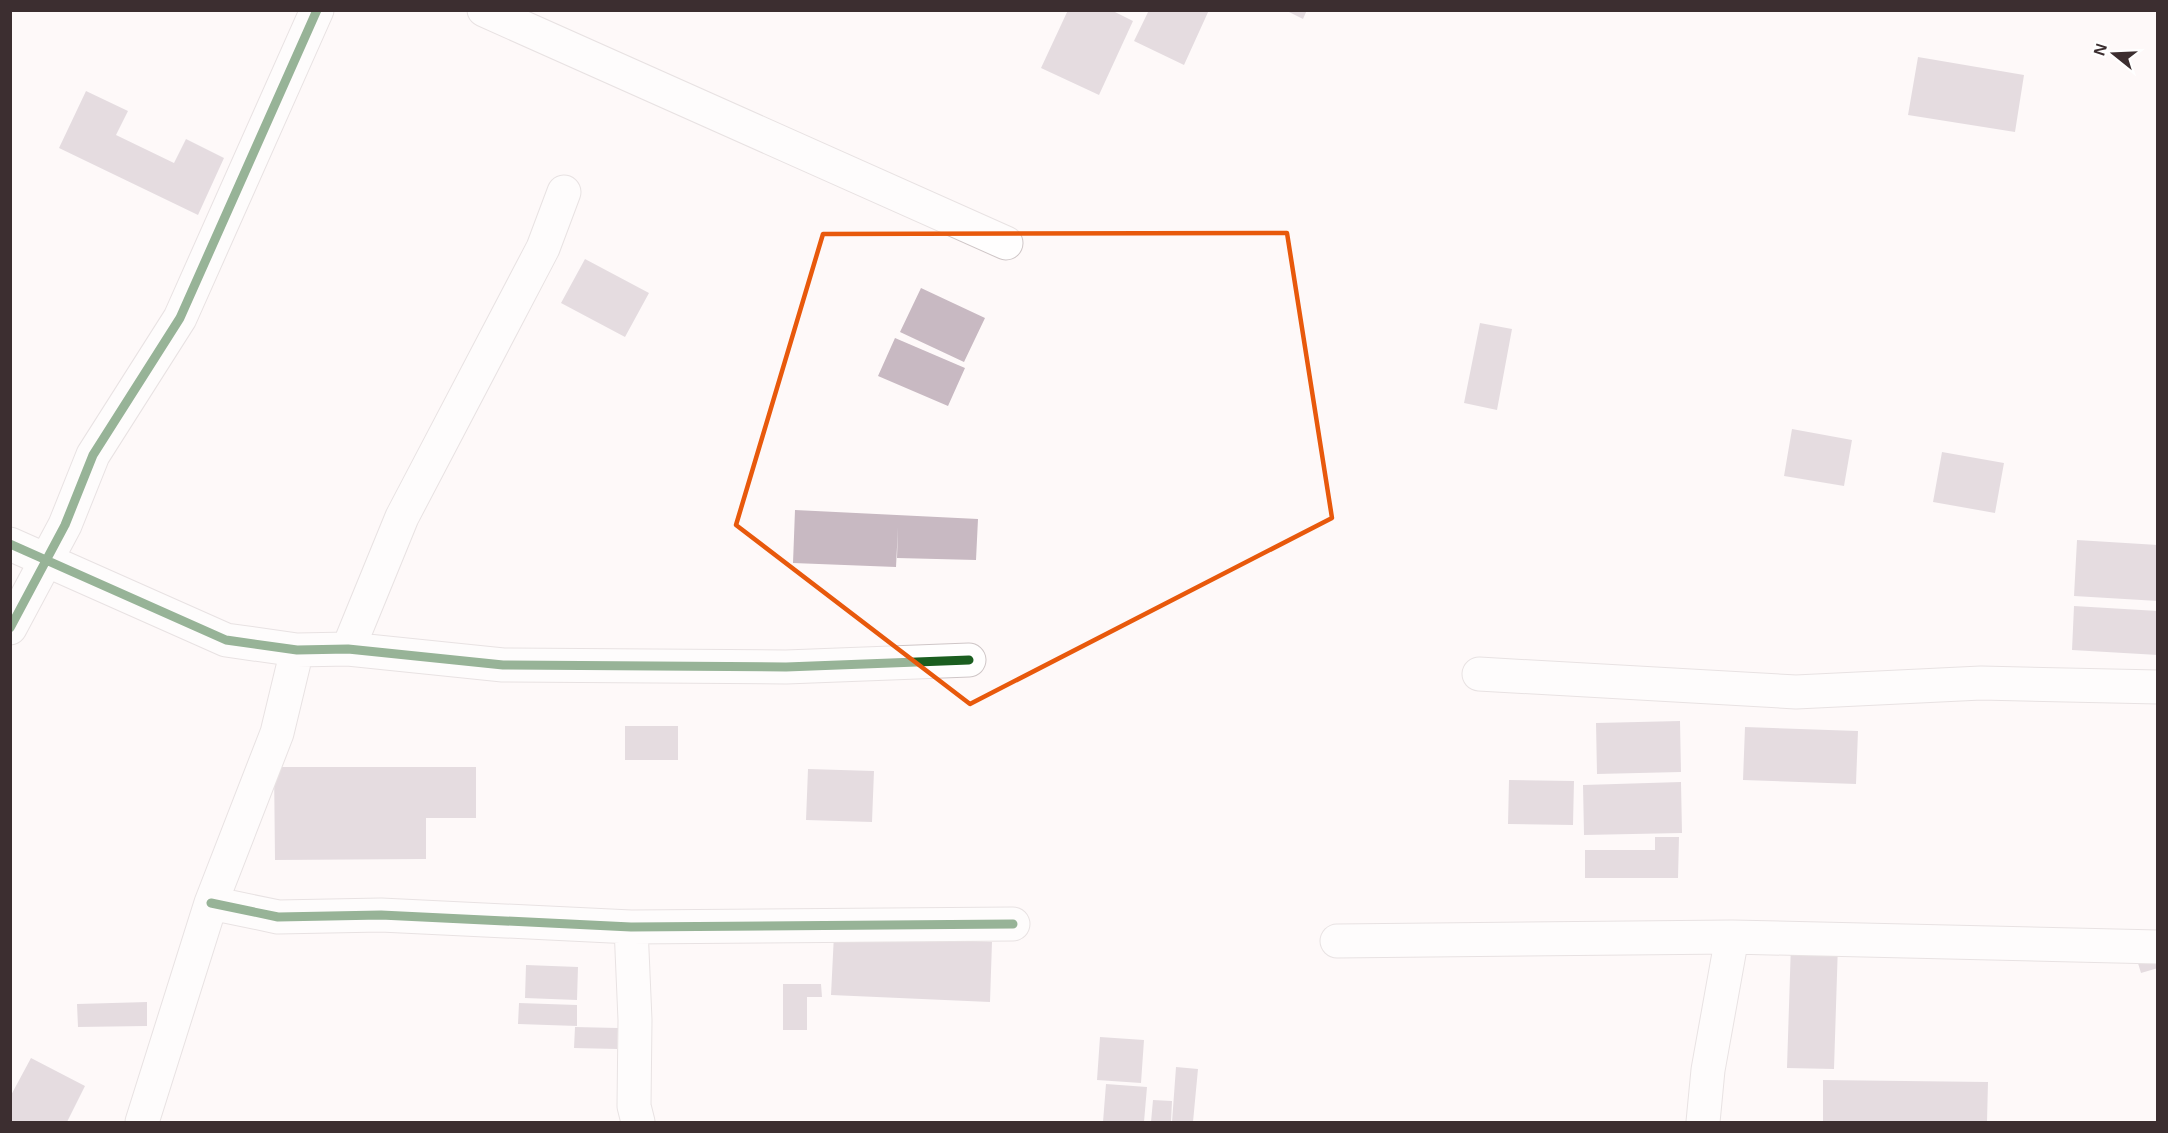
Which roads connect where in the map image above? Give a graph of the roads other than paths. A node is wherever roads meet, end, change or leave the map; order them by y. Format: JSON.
{"nodes":[{"id":1,"x":317,"y":10,"type":"edge"},
{"id":2,"x":484,"y":10,"type":"edge"},
{"id":3,"x":564,"y":192,"type":"dead end"},
{"id":4,"x":1005,"y":243,"type":"dead end"},
{"id":5,"x":10,"y":544,"type":"edge"},
{"id":6,"x":44,"y":561,"type":"junction"},
{"id":7,"x":10,"y":628,"type":"edge"},
{"id":8,"x":348,"y":649,"type":"junction"},
{"id":9,"x":297,"y":650,"type":"junction"},
{"id":10,"x":969,"y":660,"type":"dead end"},
{"id":11,"x":1479,"y":674,"type":"dead end"},
{"id":12,"x":2157,"y":687,"type":"edge"},
{"id":13,"x":211,"y":903,"type":"junction"},
{"id":14,"x":1013,"y":924,"type":"dead end"},
{"id":15,"x":631,"y":927,"type":"junction"},
{"id":16,"x":1732,"y":937,"type":"junction"},
{"id":17,"x":1337,"y":941,"type":"dead end"},
{"id":18,"x":2157,"y":947,"type":"edge"},
{"id":19,"x":142,"y":1122,"type":"edge"},
{"id":20,"x":638,"y":1122,"type":"edge"},
{"id":21,"x":1703,"y":1122,"type":"edge"}],
"edges":[{"from":1,"to":6,"type":"street"},
{"from":2,"to":4,"type":"street"},
{"from":3,"to":8,"type":"street"},
{"from":5,"to":6,"type":"street"},
{"from":6,"to":7,"type":"street"},
{"from":6,"to":9,"type":"street"},
{"from":8,"to":9,"type":"street"},
{"from":8,"to":10,"type":"street"},
{"from":9,"to":13,"type":"street"},
{"from":11,"to":12,"type":"street"},
{"from":13,"to":15,"type":"street"},
{"from":13,"to":19,"type":"street"},
{"from":14,"to":15,"type":"street"},
{"from":15,"to":20,"type":"street"},
{"from":16,"to":17,"type":"street"},
{"from":16,"to":18,"type":"street"},
{"from":16,"to":21,"type":"street"}]}
